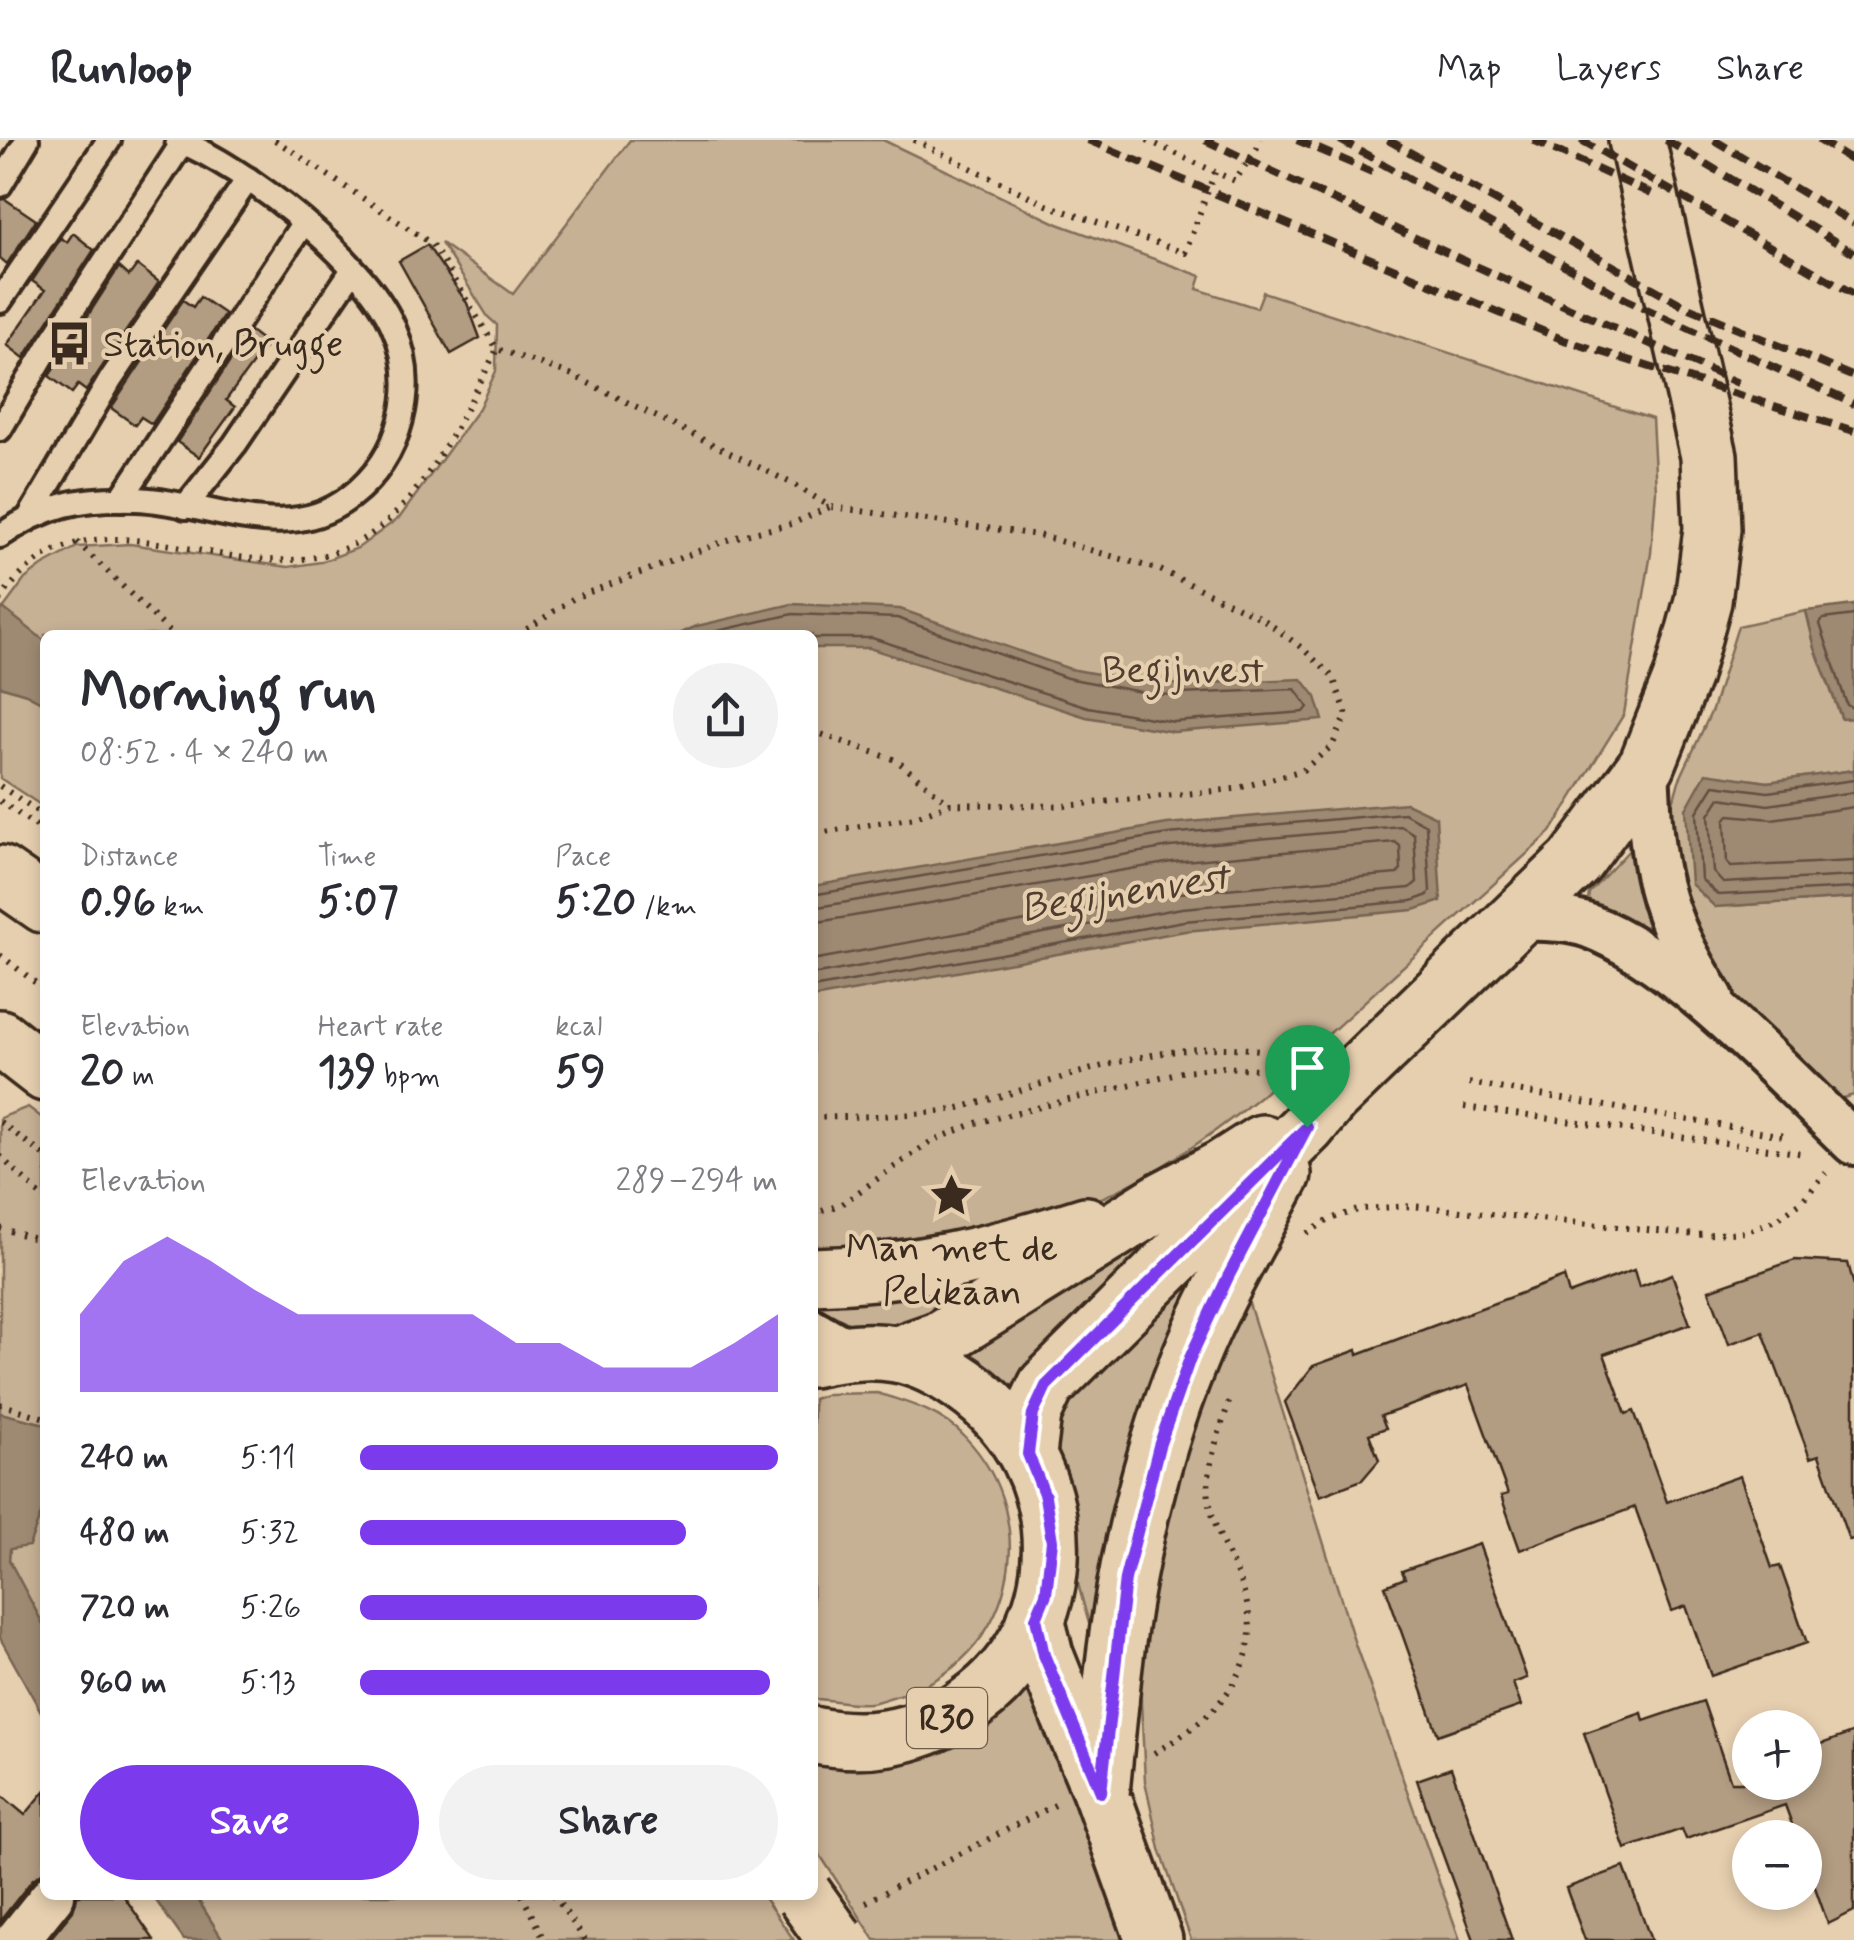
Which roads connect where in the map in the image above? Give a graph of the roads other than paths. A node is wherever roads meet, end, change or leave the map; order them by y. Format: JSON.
{"nodes":[{"id":1,"x":27,"y":140,"type":"edge"},
{"id":2,"x":110,"y":140,"type":"edge"},
{"id":3,"x":1637,"y":140,"type":"edge"},
{"id":4,"x":180,"y":141,"type":"edge"},
{"id":5,"x":248,"y":178,"type":"junction"},
{"id":6,"x":0,"y":185,"type":"edge"},
{"id":7,"x":304,"y":222,"type":"junction"},
{"id":8,"x":352,"y":271,"type":"junction"},
{"id":9,"x":0,"y":301,"type":"edge"},
{"id":10,"x":0,"y":429,"type":"edge"},
{"id":11,"x":121,"y":500,"type":"junction"},
{"id":12,"x":185,"y":507,"type":"junction"},
{"id":13,"x":30,"y":516,"type":"junction"},
{"id":14,"x":0,"y":536,"type":"edge"},
{"id":15,"x":1648,"y":765,"type":"junction"},
{"id":16,"x":0,"y":874,"type":"edge"},
{"id":17,"x":40,"y":902,"type":"edge"},
{"id":18,"x":1514,"y":918,"type":"junction"},
{"id":19,"x":1728,"y":1023,"type":"junction"},
{"id":20,"x":0,"y":1038,"type":"edge"},
{"id":21,"x":40,"y":1069,"type":"edge"},
{"id":22,"x":1319,"y":1113,"type":"junction"},
{"id":23,"x":1853,"y":1143,"type":"edge"},
{"id":24,"x":1164,"y":1199,"type":"junction"},
{"id":25,"x":818,"y":1276,"type":"edge"},
{"id":26,"x":818,"y":1323,"type":"edge"},
{"id":27,"x":883,"y":1352,"type":"junction"},
{"id":28,"x":818,"y":1358,"type":"edge"},
{"id":29,"x":1028,"y":1454,"type":"junction"},
{"id":30,"x":1036,"y":1618,"type":"junction"},
{"id":31,"x":1089,"y":1709,"type":"junction"},
{"id":32,"x":818,"y":1736,"type":"edge"},
{"id":33,"x":49,"y":1900,"type":"edge"},
{"id":34,"x":812,"y":1900,"type":"edge"},
{"id":35,"x":849,"y":1922,"type":"edge"},
{"id":36,"x":17,"y":1940,"type":"edge"},
{"id":37,"x":1154,"y":1940,"type":"edge"}],
"edges":[{"from":1,"to":6,"type":"lane"},
{"from":2,"to":9,"type":"lane"},
{"from":3,"to":15,"type":"main road"},
{"from":4,"to":5,"type":"lane"},
{"from":4,"to":10,"type":"lane"},
{"from":5,"to":7,"type":"lane"},
{"from":5,"to":13,"type":"lane"},
{"from":7,"to":8,"type":"lane"},
{"from":7,"to":11,"type":"lane"},
{"from":8,"to":12,"type":"lane"},
{"from":8,"to":12,"type":"lane"},
{"from":11,"to":12,"type":"lane"},
{"from":11,"to":13,"type":"lane"},
{"from":13,"to":14,"type":"lane"},
{"from":15,"to":18,"type":"main road"},
{"from":15,"to":19,"type":"street"},
{"from":16,"to":17,"type":"main road"},
{"from":18,"to":19,"type":"street"},
{"from":18,"to":22,"type":"main road"},
{"from":19,"to":23,"type":"street"},
{"from":20,"to":21,"type":"main road"},
{"from":22,"to":24,"type":"main road"},
{"from":22,"to":29,"type":"main road"},
{"from":22,"to":31,"type":"main road"},
{"from":24,"to":25,"type":"main road"},
{"from":24,"to":27,"type":"main road"},
{"from":26,"to":27,"type":"lane"},
{"from":27,"to":28,"type":"main road"},
{"from":27,"to":29,"type":"main road","number":"R30"},
{"from":29,"to":30,"type":"main road","number":"R30"},
{"from":30,"to":31,"type":"main road","number":"R30"},
{"from":30,"to":32,"type":"main road","number":"R30"},
{"from":31,"to":37,"type":"main road","number":"R30","bridge":true},
{"from":33,"to":36,"type":"street"},
{"from":34,"to":35,"type":"main road","bridge":true}]}
